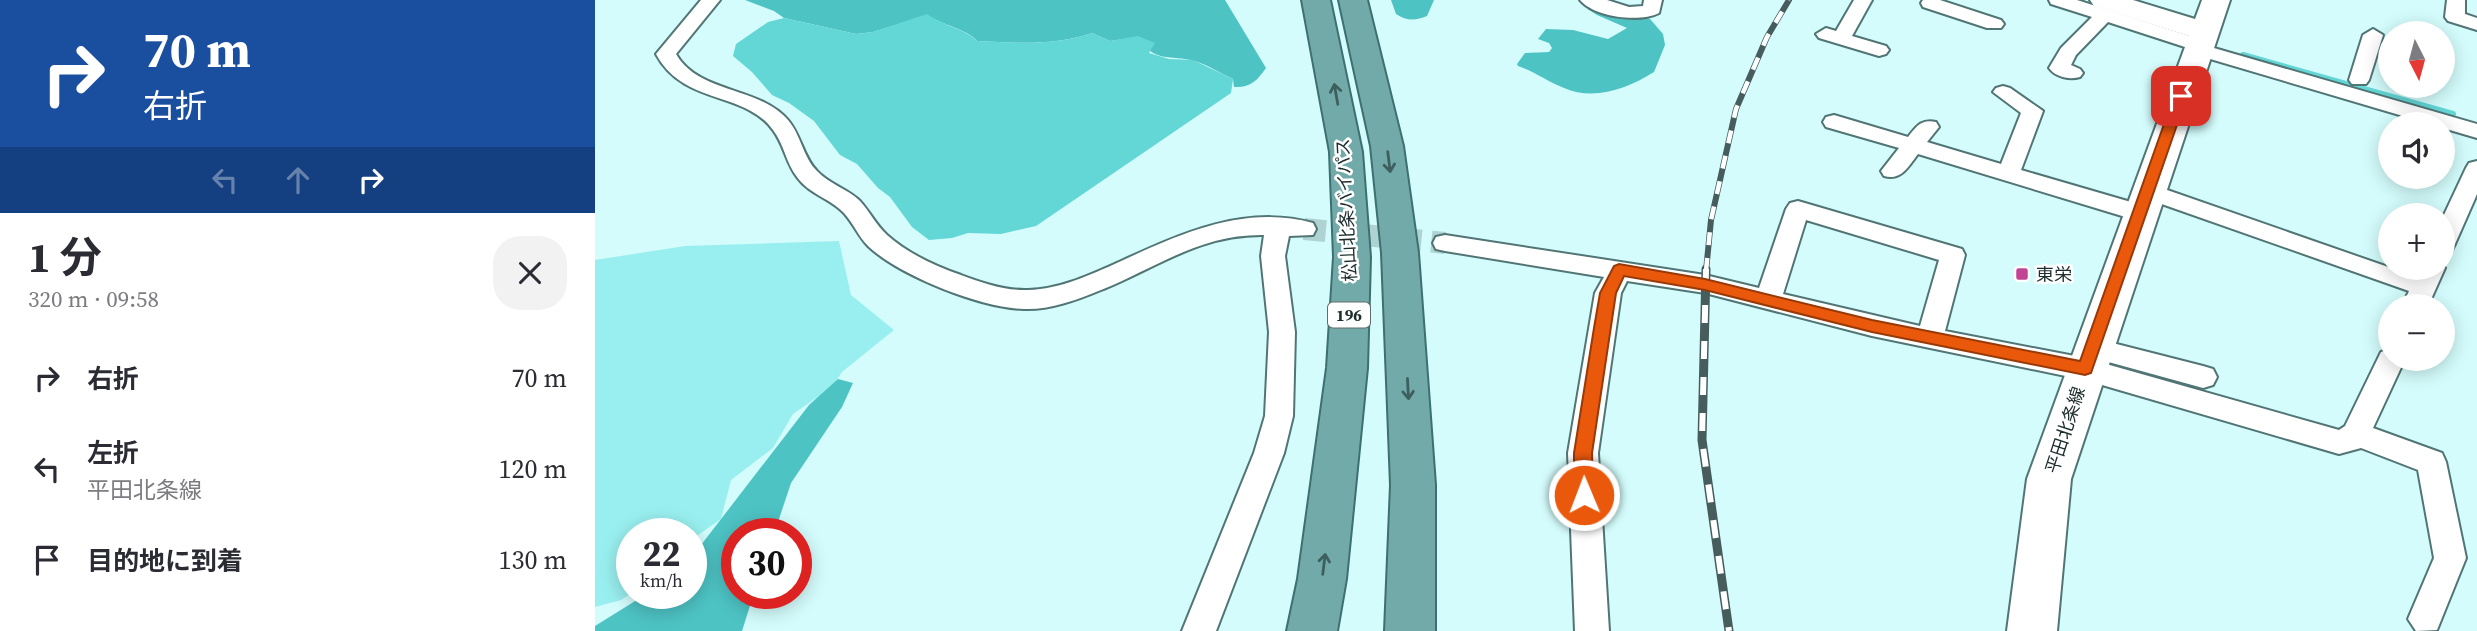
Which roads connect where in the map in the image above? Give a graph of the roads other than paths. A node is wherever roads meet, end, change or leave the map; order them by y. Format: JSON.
{"nodes":[{"id":1,"x":711,"y":0,"type":"edge"},
{"id":2,"x":1316,"y":0,"type":"edge"},
{"id":3,"x":1353,"y":0,"type":"edge"},
{"id":4,"x":1589,"y":0,"type":"edge"},
{"id":5,"x":1653,"y":0,"type":"edge"},
{"id":6,"x":1863,"y":0,"type":"edge"},
{"id":7,"x":2058,"y":0,"type":"edge"},
{"id":8,"x":2456,"y":0,"type":"edge"},
{"id":9,"x":1928,"y":6,"type":"edge"},
{"id":10,"x":2104,"y":8,"type":"edge"},
{"id":11,"x":1994,"y":24,"type":"dead end"},
{"id":12,"x":2477,"y":24,"type":"edge"},
{"id":13,"x":2203,"y":32,"type":"edge"},
{"id":14,"x":2373,"y":35,"type":"dead end"},
{"id":15,"x":1879,"y":50,"type":"dead end"},
{"id":16,"x":2073,"y":73,"type":"dead end"},
{"id":17,"x":2359,"y":80,"type":"junction"},
{"id":18,"x":2003,"y":92,"type":"dead end"},
{"id":19,"x":2477,"y":113,"type":"edge"},
{"id":20,"x":1831,"y":125,"type":"dead end"},
{"id":21,"x":1928,"y":127,"type":"dead end"},
{"id":22,"x":2477,"y":131,"type":"edge"},
{"id":23,"x":1912,"y":146,"type":"junction"},
{"id":24,"x":2477,"y":168,"type":"edge"},
{"id":25,"x":1892,"y":171,"type":"dead end"},
{"id":26,"x":2008,"y":175,"type":"junction"},
{"id":27,"x":2144,"y":202,"type":"junction"},
{"id":28,"x":2455,"y":217,"type":"edge"},
{"id":29,"x":1291,"y":228,"type":"joint"},
{"id":30,"x":1445,"y":243,"type":"tunnel mouth"},
{"id":31,"x":1619,"y":270,"type":"junction"},
{"id":32,"x":2424,"y":287,"type":"edge"},
{"id":33,"x":1768,"y":300,"type":"junction"},
{"id":34,"x":1930,"y":337,"type":"junction"},
{"id":35,"x":2089,"y":358,"type":"junction"},
{"id":36,"x":2385,"y":371,"type":"edge"},
{"id":37,"x":2203,"y":377,"type":"dead end"},
{"id":38,"x":2356,"y":434,"type":"junction"},
{"id":39,"x":2425,"y":620,"type":"dead end"},
{"id":40,"x":1199,"y":631,"type":"edge"},
{"id":41,"x":1312,"y":631,"type":"edge"},
{"id":42,"x":1410,"y":631,"type":"edge"},
{"id":43,"x":1592,"y":631,"type":"edge"},
{"id":44,"x":2032,"y":631,"type":"edge"}],
"edges":[{"from":1,"to":29,"type":"street"},
{"from":41,"to":2,"type":"highway","name":"松山北条バイパス","number":"196","one_way":true},
{"from":3,"to":42,"type":"highway","one_way":true},
{"from":4,"to":5,"type":"street"},
{"from":6,"to":15,"type":"street"},
{"from":7,"to":10,"type":"street"},
{"from":8,"to":12,"type":"street"},
{"from":9,"to":11,"type":"street"},
{"from":10,"to":13,"type":"main road"},
{"from":10,"to":16,"type":"street"},
{"from":13,"to":17,"type":"street"},
{"from":13,"to":22,"type":"street"},
{"from":13,"to":27,"type":"main road","name":"平田北条線"},
{"from":14,"to":17,"type":"street"},
{"from":17,"to":19,"type":"street"},
{"from":18,"to":26,"type":"street"},
{"from":20,"to":23,"type":"street"},
{"from":21,"to":23,"type":"street"},
{"from":23,"to":25,"type":"street"},
{"from":23,"to":26,"type":"street"},
{"from":24,"to":28,"type":"street"},
{"from":26,"to":27,"type":"street"},
{"from":27,"to":32,"type":"street"},
{"from":27,"to":35,"type":"main road","name":"平田北条線"},
{"from":29,"to":40,"type":"street"},
{"from":30,"to":31,"type":"street"},
{"from":31,"to":33,"type":"street"},
{"from":31,"to":43,"type":"street"},
{"from":33,"to":34,"type":"street"},
{"from":33,"to":34,"type":"street"},
{"from":34,"to":35,"type":"street"},
{"from":35,"to":37,"type":"street"},
{"from":35,"to":38,"type":"street"},
{"from":35,"to":44,"type":"main road","name":"平田北条線"},
{"from":36,"to":38,"type":"street"},
{"from":38,"to":39,"type":"street"}]}
